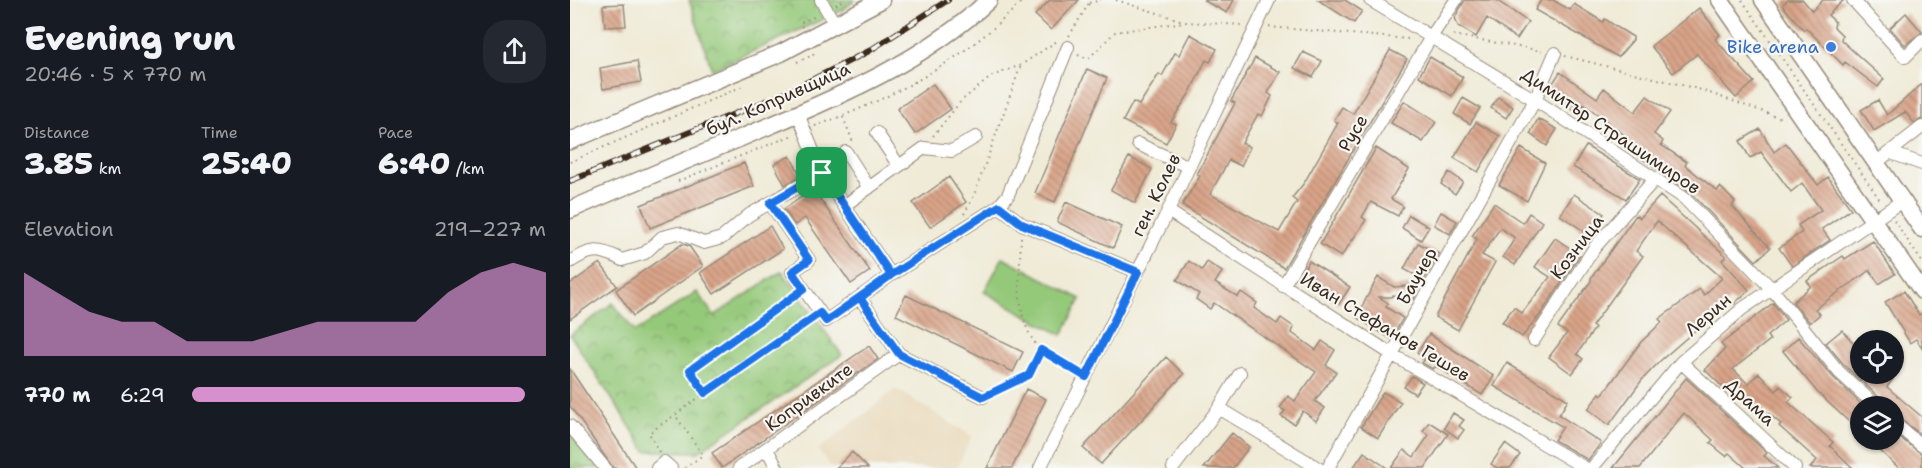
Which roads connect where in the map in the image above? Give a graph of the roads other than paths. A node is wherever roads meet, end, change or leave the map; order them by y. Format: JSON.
{"nodes":[{"id":1,"x":821,"y":0,"type":"edge"},
{"id":2,"x":881,"y":0,"type":"edge"},
{"id":3,"x":988,"y":0,"type":"edge"},
{"id":4,"x":1269,"y":0,"type":"edge"},
{"id":5,"x":1370,"y":0,"type":"edge"},
{"id":6,"x":1456,"y":0,"type":"edge"},
{"id":7,"x":1720,"y":0,"type":"edge"},
{"id":8,"x":1764,"y":0,"type":"edge"},
{"id":9,"x":1853,"y":0,"type":"edge"},
{"id":10,"x":836,"y":26,"type":"junction"},
{"id":11,"x":1430,"y":34,"type":"junction"},
{"id":12,"x":1922,"y":40,"type":"edge"},
{"id":13,"x":1067,"y":49,"type":"road end"},
{"id":14,"x":1555,"y":53,"type":"road end"},
{"id":15,"x":1535,"y":100,"type":"junction"},
{"id":16,"x":798,"y":114,"type":"junction"},
{"id":17,"x":1922,"y":127,"type":"edge"},
{"id":18,"x":877,"y":132,"type":"dead end"},
{"id":19,"x":975,"y":136,"type":"dead end"},
{"id":20,"x":570,"y":141,"type":"edge"},
{"id":21,"x":1138,"y":144,"type":"dead end"},
{"id":22,"x":847,"y":154,"type":"road end"},
{"id":23,"x":1884,"y":158,"type":"junction"},
{"id":24,"x":1922,"y":164,"type":"edge"},
{"id":25,"x":899,"y":166,"type":"junction"},
{"id":26,"x":1189,"y":167,"type":"junction"},
{"id":27,"x":822,"y":173,"type":"junction"},
{"id":28,"x":1655,"y":179,"type":"junction"},
{"id":29,"x":869,"y":188,"type":"junction"},
{"id":30,"x":1902,"y":201,"type":"junction"},
{"id":31,"x":770,"y":203,"type":"junction"},
{"id":32,"x":845,"y":206,"type":"junction"},
{"id":33,"x":999,"y":206,"type":"junction"},
{"id":34,"x":570,"y":210,"type":"edge"},
{"id":35,"x":1168,"y":212,"type":"junction"},
{"id":36,"x":1881,"y":215,"type":"junction"},
{"id":37,"x":1922,"y":229,"type":"edge"},
{"id":38,"x":570,"y":262,"type":"edge"},
{"id":39,"x":1138,"y":272,"type":"junction"},
{"id":40,"x":891,"y":275,"type":"junction"},
{"id":41,"x":1283,"y":286,"type":"junction"},
{"id":42,"x":1772,"y":288,"type":"junction"},
{"id":43,"x":1922,"y":291,"type":"edge"},
{"id":44,"x":860,"y":298,"type":"junction"},
{"id":45,"x":1534,"y":340,"type":"dead end"},
{"id":46,"x":899,"y":354,"type":"junction"},
{"id":47,"x":1393,"y":355,"type":"junction"},
{"id":48,"x":1681,"y":362,"type":"junction"},
{"id":49,"x":1240,"y":373,"type":"dead end"},
{"id":50,"x":1865,"y":396,"type":"edge"},
{"id":51,"x":983,"y":397,"type":"road end"},
{"id":52,"x":1219,"y":408,"type":"junction"},
{"id":53,"x":570,"y":426,"type":"edge"},
{"id":54,"x":1904,"y":431,"type":"edge"},
{"id":55,"x":1922,"y":446,"type":"edge"},
{"id":56,"x":767,"y":449,"type":"junction"},
{"id":57,"x":1044,"y":467,"type":"edge"},
{"id":58,"x":605,"y":468,"type":"edge"},
{"id":59,"x":739,"y":468,"type":"edge"},
{"id":60,"x":777,"y":468,"type":"edge"},
{"id":61,"x":1173,"y":468,"type":"edge"},
{"id":62,"x":1318,"y":468,"type":"edge"},
{"id":63,"x":1328,"y":468,"type":"edge"},
{"id":64,"x":1586,"y":468,"type":"edge"},
{"id":65,"x":1592,"y":468,"type":"edge"},
{"id":66,"x":1795,"y":468,"type":"edge"}],
"edges":[{"from":1,"to":10,"type":"street"},
{"from":2,"to":10,"type":"main road"},
{"from":3,"to":16,"type":"main road","name":"бул. Копривщица"},
{"from":4,"to":26,"type":"street","name":"ген. Колев"},
{"from":5,"to":11,"type":"street","name":"Димитър Страшимиров"},
{"from":6,"to":11,"type":"street","name":"Русе"},
{"from":7,"to":36,"type":"main road"},
{"from":8,"to":23,"type":"main road"},
{"from":9,"to":12,"type":"street"},
{"from":10,"to":20,"type":"main road"},
{"from":11,"to":15,"type":"street","name":"Димитър Страшимиров"},
{"from":11,"to":41,"type":"street","name":"Русе"},
{"from":13,"to":33,"type":"street"},
{"from":14,"to":15,"type":"street","name":"Баучер"},
{"from":15,"to":28,"type":"street","name":"Димитър Страшимиров"},
{"from":15,"to":47,"type":"street","name":"Баучер"},
{"from":16,"to":27,"type":"street"},
{"from":16,"to":34,"type":"main road","name":"бул. Копривщица"},
{"from":17,"to":23,"type":"street"},
{"from":18,"to":25,"type":"street"},
{"from":19,"to":25,"type":"street"},
{"from":21,"to":26,"type":"street"},
{"from":22,"to":29,"type":"street"},
{"from":23,"to":24,"type":"street"},
{"from":23,"to":30,"type":"main road"},
{"from":25,"to":29,"type":"street"},
{"from":26,"to":35,"type":"street","name":"ген. Колев"},
{"from":27,"to":31,"type":"street"},
{"from":27,"to":32,"type":"street"},
{"from":28,"to":42,"type":"street","name":"Димитър Страшимиров"},
{"from":28,"to":45,"type":"street","name":"Козница"},
{"from":29,"to":32,"type":"street"},
{"from":30,"to":36,"type":"street","name":"Лерин"},
{"from":30,"to":37,"type":"main road"},
{"from":31,"to":38,"type":"street"},
{"from":31,"to":44,"type":"street"},
{"from":32,"to":40,"type":"street"},
{"from":33,"to":39,"type":"street"},
{"from":33,"to":40,"type":"street"},
{"from":35,"to":39,"type":"street","name":"ген. Колев"},
{"from":35,"to":41,"type":"street","name":"Иван Стефанов Гешев"},
{"from":36,"to":42,"type":"street","name":"Лерин"},
{"from":36,"to":43,"type":"main road"},
{"from":39,"to":57,"type":"street","name":"ген. Колев"},
{"from":40,"to":44,"type":"street"},
{"from":41,"to":47,"type":"street","name":"Иван Стефанов Гешев"},
{"from":42,"to":48,"type":"street","name":"Лерин"},
{"from":42,"to":50,"type":"street","name":"Димитър Страшимиров"},
{"from":44,"to":46,"type":"street"},
{"from":46,"to":51,"type":"street"},
{"from":46,"to":56,"type":"street","name":"Копривките"},
{"from":47,"to":63,"type":"street","name":"Баучер"},
{"from":47,"to":64,"type":"street","name":"Иван Стефанов Гешев"},
{"from":48,"to":65,"type":"street","name":"Лерин"},
{"from":48,"to":66,"type":"street","name":"Драма"},
{"from":49,"to":52,"type":"street"},
{"from":52,"to":61,"type":"street"},
{"from":52,"to":62,"type":"street"},
{"from":53,"to":58,"type":"street"},
{"from":54,"to":55,"type":"street"},
{"from":56,"to":59,"type":"street","name":"Копривките"},
{"from":56,"to":60,"type":"street"}]}
